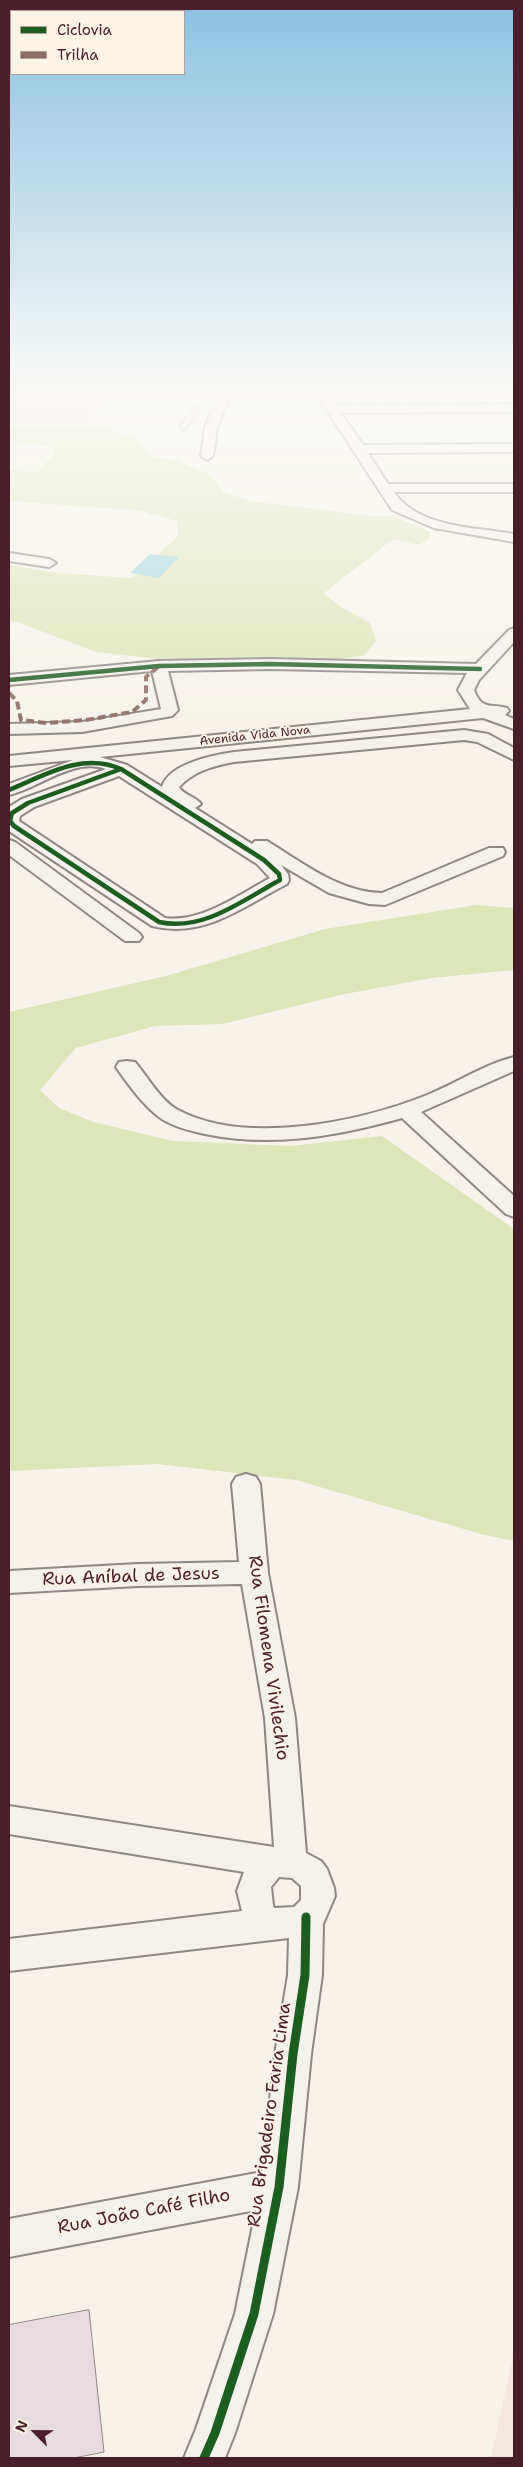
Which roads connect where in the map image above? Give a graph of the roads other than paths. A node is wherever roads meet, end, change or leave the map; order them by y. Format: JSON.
{"nodes":[{"id":1,"x":402,"y":510,"type":"edge"},
{"id":2,"x":514,"y":538,"type":"edge"},
{"id":3,"x":9,"y":557,"type":"edge"},
{"id":4,"x":49,"y":563,"type":"dead end"},
{"id":5,"x":514,"y":632,"type":"edge"},
{"id":6,"x":159,"y":666,"type":"junction"},
{"id":7,"x":476,"y":673,"type":"junction"},
{"id":8,"x":9,"y":680,"type":"edge"},
{"id":9,"x":500,"y":714,"type":"edge"},
{"id":10,"x":514,"y":724,"type":"edge"},
{"id":11,"x":9,"y":729,"type":"edge"},
{"id":12,"x":514,"y":755,"type":"edge"},
{"id":13,"x":9,"y":761,"type":"edge"},
{"id":14,"x":121,"y":769,"type":"junction"},
{"id":15,"x":9,"y":790,"type":"edge"},
{"id":16,"x":9,"y":846,"type":"edge"},
{"id":17,"x":496,"y":852,"type":"dead end"},
{"id":18,"x":132,"y":938,"type":"dead end"},
{"id":19,"x":514,"y":1063,"type":"edge"},
{"id":20,"x":127,"y":1067,"type":"dead end"},
{"id":21,"x":406,"y":1110,"type":"junction"},
{"id":22,"x":514,"y":1210,"type":"edge"},
{"id":23,"x":246,"y":1484,"type":"dead end"},
{"id":24,"x":254,"y":1573,"type":"junction"},
{"id":25,"x":9,"y":1582,"type":"edge"},
{"id":26,"x":9,"y":1820,"type":"edge"},
{"id":27,"x":281,"y":1862,"type":"junction"},
{"id":28,"x":306,"y":1917,"type":"junction"},
{"id":29,"x":265,"y":1924,"type":"junction"},
{"id":30,"x":9,"y":1955,"type":"edge"},
{"id":31,"x":280,"y":2187,"type":"junction"},
{"id":32,"x":9,"y":2238,"type":"edge"},
{"id":33,"x":204,"y":2458,"type":"edge"}],
"edges":[{"from":1,"to":2,"type":"street"},
{"from":3,"to":4,"type":"street"},
{"from":5,"to":7,"type":"street"},
{"from":6,"to":7,"type":"street"},
{"from":6,"to":8,"type":"street"},
{"from":6,"to":11,"type":"street"},
{"from":7,"to":9,"type":"street"},
{"from":9,"to":10,"type":"street"},
{"from":9,"to":13,"type":"street","name":"Avenida Vida Nova"},
{"from":12,"to":17,"type":"street"},
{"from":14,"to":14,"type":"street"},
{"from":14,"to":15,"type":"street"},
{"from":16,"to":18,"type":"street"},
{"from":19,"to":21,"type":"street"},
{"from":20,"to":21,"type":"street"},
{"from":21,"to":22,"type":"street"},
{"from":23,"to":24,"type":"street","name":"Rua Filomena Vivilechio"},
{"from":24,"to":25,"type":"street","name":"Rua Aníbal de Jesus"},
{"from":24,"to":27,"type":"street","name":"Rua Filomena Vivilechio"},
{"from":26,"to":27,"type":"street"},
{"from":27,"to":28,"type":"street"},
{"from":27,"to":29,"type":"street"},
{"from":28,"to":29,"type":"street"},
{"from":28,"to":31,"type":"street","name":"Rua Brigadeiro Faria Lima"},
{"from":29,"to":30,"type":"street"},
{"from":31,"to":32,"type":"street","name":"Rua João Café Filho"},
{"from":31,"to":33,"type":"street","name":"Rua Brigadeiro Faria Lima"}]}
